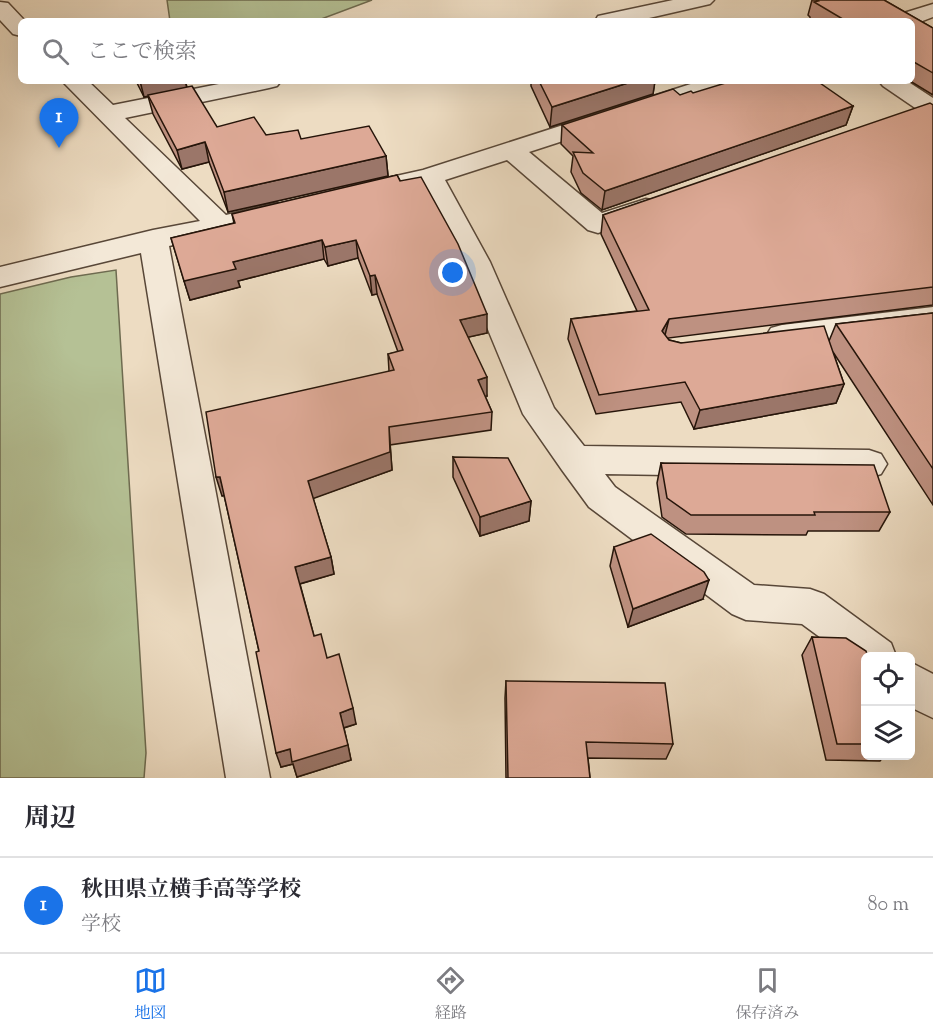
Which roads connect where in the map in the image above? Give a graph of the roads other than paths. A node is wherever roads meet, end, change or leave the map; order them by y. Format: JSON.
{"nodes":[{"id":1,"x":703,"y":0,"type":"edge"},
{"id":2,"x":0,"y":8,"type":"edge"},
{"id":3,"x":933,"y":10,"type":"edge"},
{"id":4,"x":620,"y":18,"type":"edge"},
{"id":5,"x":910,"y":18,"type":"edge"},
{"id":6,"x":18,"y":26,"type":"edge"},
{"id":7,"x":77,"y":84,"type":"edge"},
{"id":8,"x":254,"y":84,"type":"edge"},
{"id":9,"x":715,"y":84,"type":"edge"},
{"id":10,"x":896,"y":84,"type":"edge"},
{"id":11,"x":932,"y":107,"type":"edge"},
{"id":12,"x":107,"y":114,"type":"junction"},
{"id":13,"x":896,"y":119,"type":"edge"},
{"id":14,"x":511,"y":150,"type":"junction"},
{"id":15,"x":430,"y":176,"type":"junction"},
{"id":16,"x":353,"y":194,"type":"edge"},
{"id":17,"x":664,"y":201,"type":"edge"},
{"id":18,"x":297,"y":207,"type":"edge"},
{"id":19,"x":220,"y":225,"type":"junction"},
{"id":20,"x":153,"y":239,"type":"junction"},
{"id":21,"x":0,"y":277,"type":"edge"},
{"id":22,"x":933,"y":318,"type":"edge"},
{"id":23,"x":758,"y":339,"type":"edge"},
{"id":24,"x":574,"y":460,"type":"junction"},
{"id":25,"x":869,"y":464,"type":"edge"},
{"id":26,"x":869,"y":652,"type":"edge"},
{"id":27,"x":915,"y":685,"type":"edge"},
{"id":28,"x":933,"y":698,"type":"edge"},
{"id":29,"x":248,"y":778,"type":"edge"}],
"edges":[{"from":1,"to":4,"type":"street"},
{"from":2,"to":6,"type":"street"},
{"from":3,"to":5,"type":"street"},
{"from":7,"to":12,"type":"street"},
{"from":8,"to":12,"type":"street"},
{"from":9,"to":14,"type":"street"},
{"from":10,"to":11,"type":"street"},
{"from":11,"to":13,"type":"street"},
{"from":12,"to":19,"type":"street"},
{"from":14,"to":15,"type":"street"},
{"from":14,"to":17,"type":"street"},
{"from":15,"to":16,"type":"street"},
{"from":15,"to":24,"type":"street"},
{"from":18,"to":19,"type":"street"},
{"from":19,"to":20,"type":"street"},
{"from":20,"to":21,"type":"street"},
{"from":20,"to":29,"type":"street"},
{"from":22,"to":23,"type":"street"},
{"from":24,"to":25,"type":"street"},
{"from":24,"to":26,"type":"street"},
{"from":27,"to":28,"type":"street"}]}
